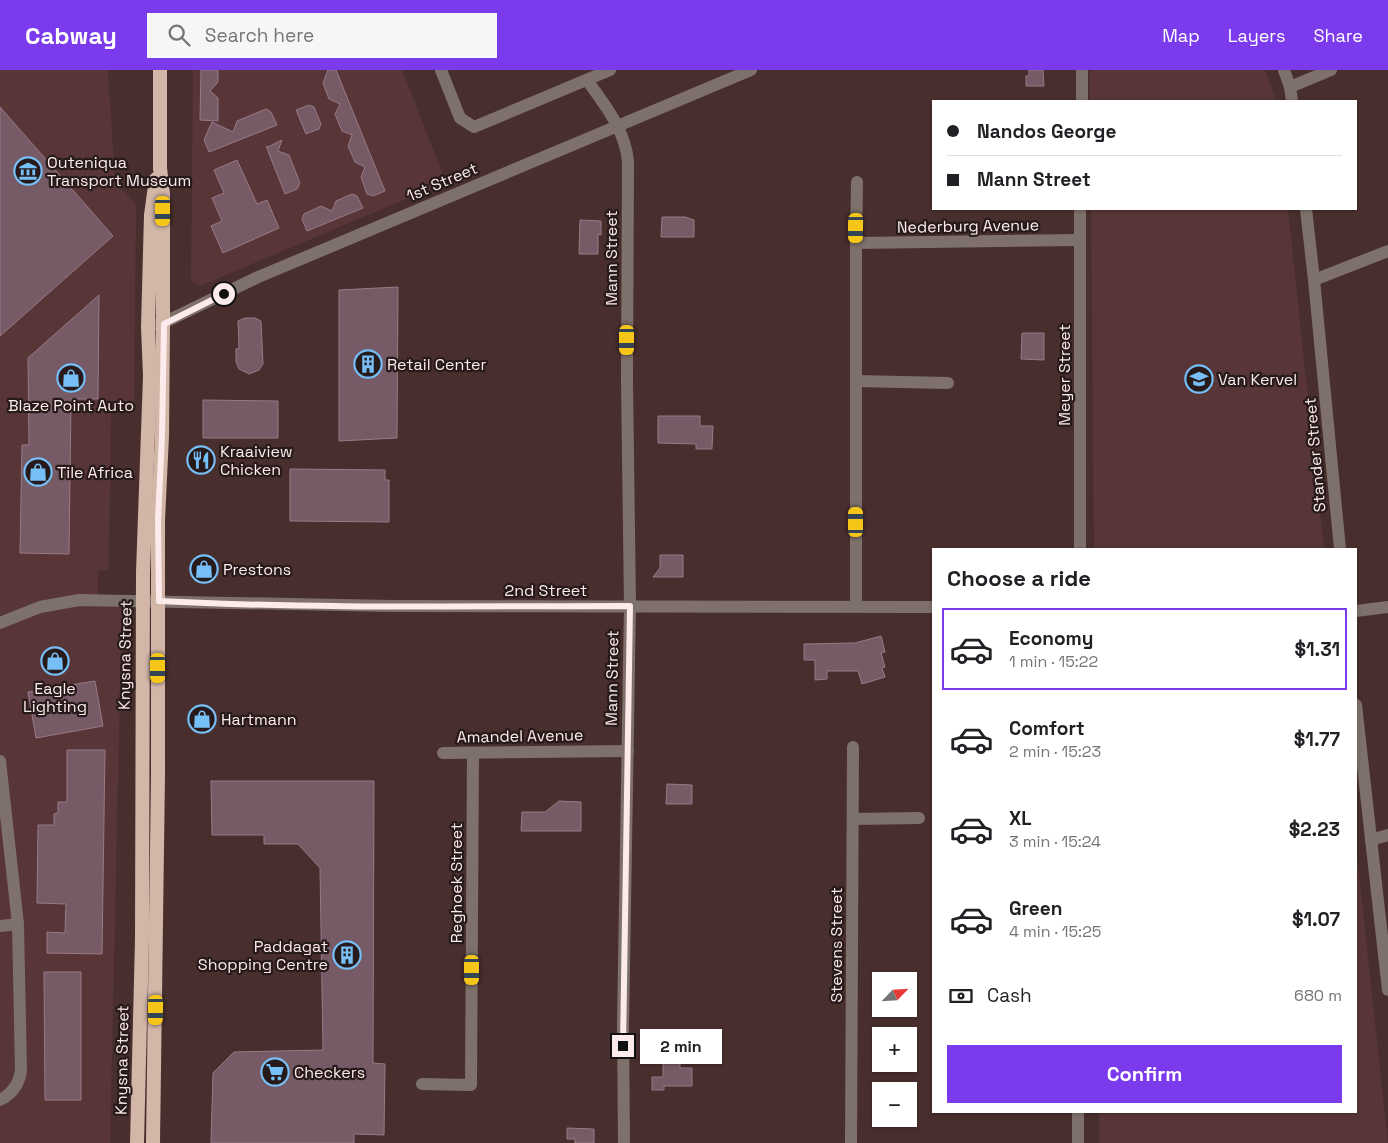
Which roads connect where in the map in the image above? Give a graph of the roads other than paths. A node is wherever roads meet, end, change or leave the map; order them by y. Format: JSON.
{"nodes":[{"id":1,"x":160,"y":70,"type":"edge"},
{"id":2,"x":440,"y":70,"type":"edge"},
{"id":3,"x":610,"y":70,"type":"edge"},
{"id":4,"x":750,"y":70,"type":"edge"},
{"id":5,"x":1082,"y":70,"type":"edge"},
{"id":6,"x":1284,"y":70,"type":"edge"},
{"id":7,"x":1331,"y":70,"type":"edge"},
{"id":8,"x":587,"y":80,"type":"junction"},
{"id":9,"x":1290,"y":87,"type":"junction"},
{"id":10,"x":1082,"y":100,"type":"edge"},
{"id":11,"x":1292,"y":100,"type":"edge"},
{"id":12,"x":618,"y":125,"type":"junction"},
{"id":13,"x":160,"y":168,"type":"junction"},
{"id":14,"x":857,"y":182,"type":"dead end"},
{"id":15,"x":1080,"y":210,"type":"edge"},
{"id":16,"x":1306,"y":210,"type":"edge"},
{"id":17,"x":1080,"y":240,"type":"junction"},
{"id":18,"x":856,"y":243,"type":"junction"},
{"id":19,"x":1388,"y":251,"type":"edge"},
{"id":20,"x":1314,"y":280,"type":"junction"},
{"id":21,"x":164,"y":324,"type":"junction"},
{"id":22,"x":148,"y":327,"type":"junction"},
{"id":23,"x":856,"y":381,"type":"junction"},
{"id":24,"x":948,"y":384,"type":"dead end"},
{"id":25,"x":1081,"y":546,"type":"edge"},
{"id":26,"x":1340,"y":548,"type":"edge"},
{"id":27,"x":144,"y":600,"type":"junction"},
{"id":28,"x":159,"y":601,"type":"junction"},
{"id":29,"x":630,"y":606,"type":"junction"},
{"id":30,"x":856,"y":606,"type":"junction"},
{"id":31,"x":932,"y":607,"type":"edge"},
{"id":32,"x":1388,"y":607,"type":"edge"},
{"id":33,"x":1357,"y":611,"type":"edge"},
{"id":34,"x":0,"y":623,"type":"edge"},
{"id":35,"x":1357,"y":714,"type":"edge"},
{"id":36,"x":853,"y":747,"type":"dead end"},
{"id":37,"x":628,"y":751,"type":"junction"},
{"id":38,"x":443,"y":753,"type":"dead end"},
{"id":39,"x":472,"y":753,"type":"junction"},
{"id":40,"x":0,"y":761,"type":"edge"},
{"id":41,"x":853,"y":818,"type":"junction"},
{"id":42,"x":919,"y":818,"type":"dead end"},
{"id":43,"x":1388,"y":835,"type":"edge"},
{"id":44,"x":1371,"y":840,"type":"junction"},
{"id":45,"x":18,"y":924,"type":"junction"},
{"id":46,"x":0,"y":926,"type":"edge"},
{"id":47,"x":1388,"y":990,"type":"edge"},
{"id":48,"x":422,"y":1084,"type":"dead end"},
{"id":49,"x":0,"y":1100,"type":"edge"},
{"id":50,"x":1078,"y":1113,"type":"edge"},
{"id":51,"x":138,"y":1143,"type":"edge"},
{"id":52,"x":153,"y":1143,"type":"edge"},
{"id":53,"x":624,"y":1143,"type":"edge"},
{"id":54,"x":851,"y":1143,"type":"edge"},
{"id":55,"x":1078,"y":1143,"type":"edge"}],
"edges":[{"from":1,"to":13,"type":"highway","name":"Knysna Street"},
{"from":2,"to":8,"type":"street"},
{"from":3,"to":8,"type":"street"},
{"from":4,"to":12,"type":"street","name":"1st Street"},
{"from":5,"to":10,"type":"street"},
{"from":6,"to":9,"type":"street"},
{"from":7,"to":9,"type":"street"},
{"from":8,"to":12,"type":"street","name":"Mann Street"},
{"from":9,"to":11,"type":"street"},
{"from":12,"to":21,"type":"street","name":"1st Street"},
{"from":12,"to":29,"type":"street","name":"Mann Street"},
{"from":13,"to":21,"type":"highway","name":"Knysna Street"},
{"from":13,"to":22,"type":"highway","name":"Knysna Street"},
{"from":14,"to":18,"type":"street"},
{"from":15,"to":17,"type":"street","name":"Meyer Street"},
{"from":16,"to":20,"type":"street","name":"Stander Street"},
{"from":17,"to":18,"type":"street","name":"Nederburg Avenue"},
{"from":17,"to":25,"type":"street","name":"Meyer Street"},
{"from":18,"to":23,"type":"street"},
{"from":19,"to":20,"type":"street"},
{"from":20,"to":26,"type":"street","name":"Stander Street"},
{"from":21,"to":22,"type":"street","name":"1st Street"},
{"from":21,"to":28,"type":"highway","name":"Knysna Street"},
{"from":22,"to":27,"type":"highway","name":"Knysna Street"},
{"from":23,"to":24,"type":"street"},
{"from":23,"to":30,"type":"street"},
{"from":27,"to":28,"type":"street","name":"2nd Street"},
{"from":27,"to":34,"type":"street","name":"2nd Street"},
{"from":27,"to":51,"type":"highway","name":"Knysna Street"},
{"from":28,"to":29,"type":"street","name":"2nd Street"},
{"from":28,"to":52,"type":"highway","name":"Knysna Street"},
{"from":29,"to":30,"type":"street","name":"2nd Street"},
{"from":29,"to":37,"type":"street","name":"Mann Street"},
{"from":30,"to":31,"type":"street","name":"2nd Street"},
{"from":32,"to":33,"type":"street"},
{"from":35,"to":44,"type":"street"},
{"from":36,"to":41,"type":"street","name":"Stevens Street"},
{"from":37,"to":39,"type":"street","name":"Amandel Avenue"},
{"from":37,"to":53,"type":"street","name":"Mann Street"},
{"from":38,"to":39,"type":"street","name":"Amandel Avenue"},
{"from":39,"to":48,"type":"street","name":"Reghoek Street"},
{"from":40,"to":45,"type":"street"},
{"from":41,"to":42,"type":"street"},
{"from":41,"to":54,"type":"street","name":"Stevens Street"},
{"from":43,"to":44,"type":"street"},
{"from":44,"to":47,"type":"street"},
{"from":45,"to":46,"type":"street"},
{"from":45,"to":49,"type":"street"},
{"from":50,"to":55,"type":"street"}]}
